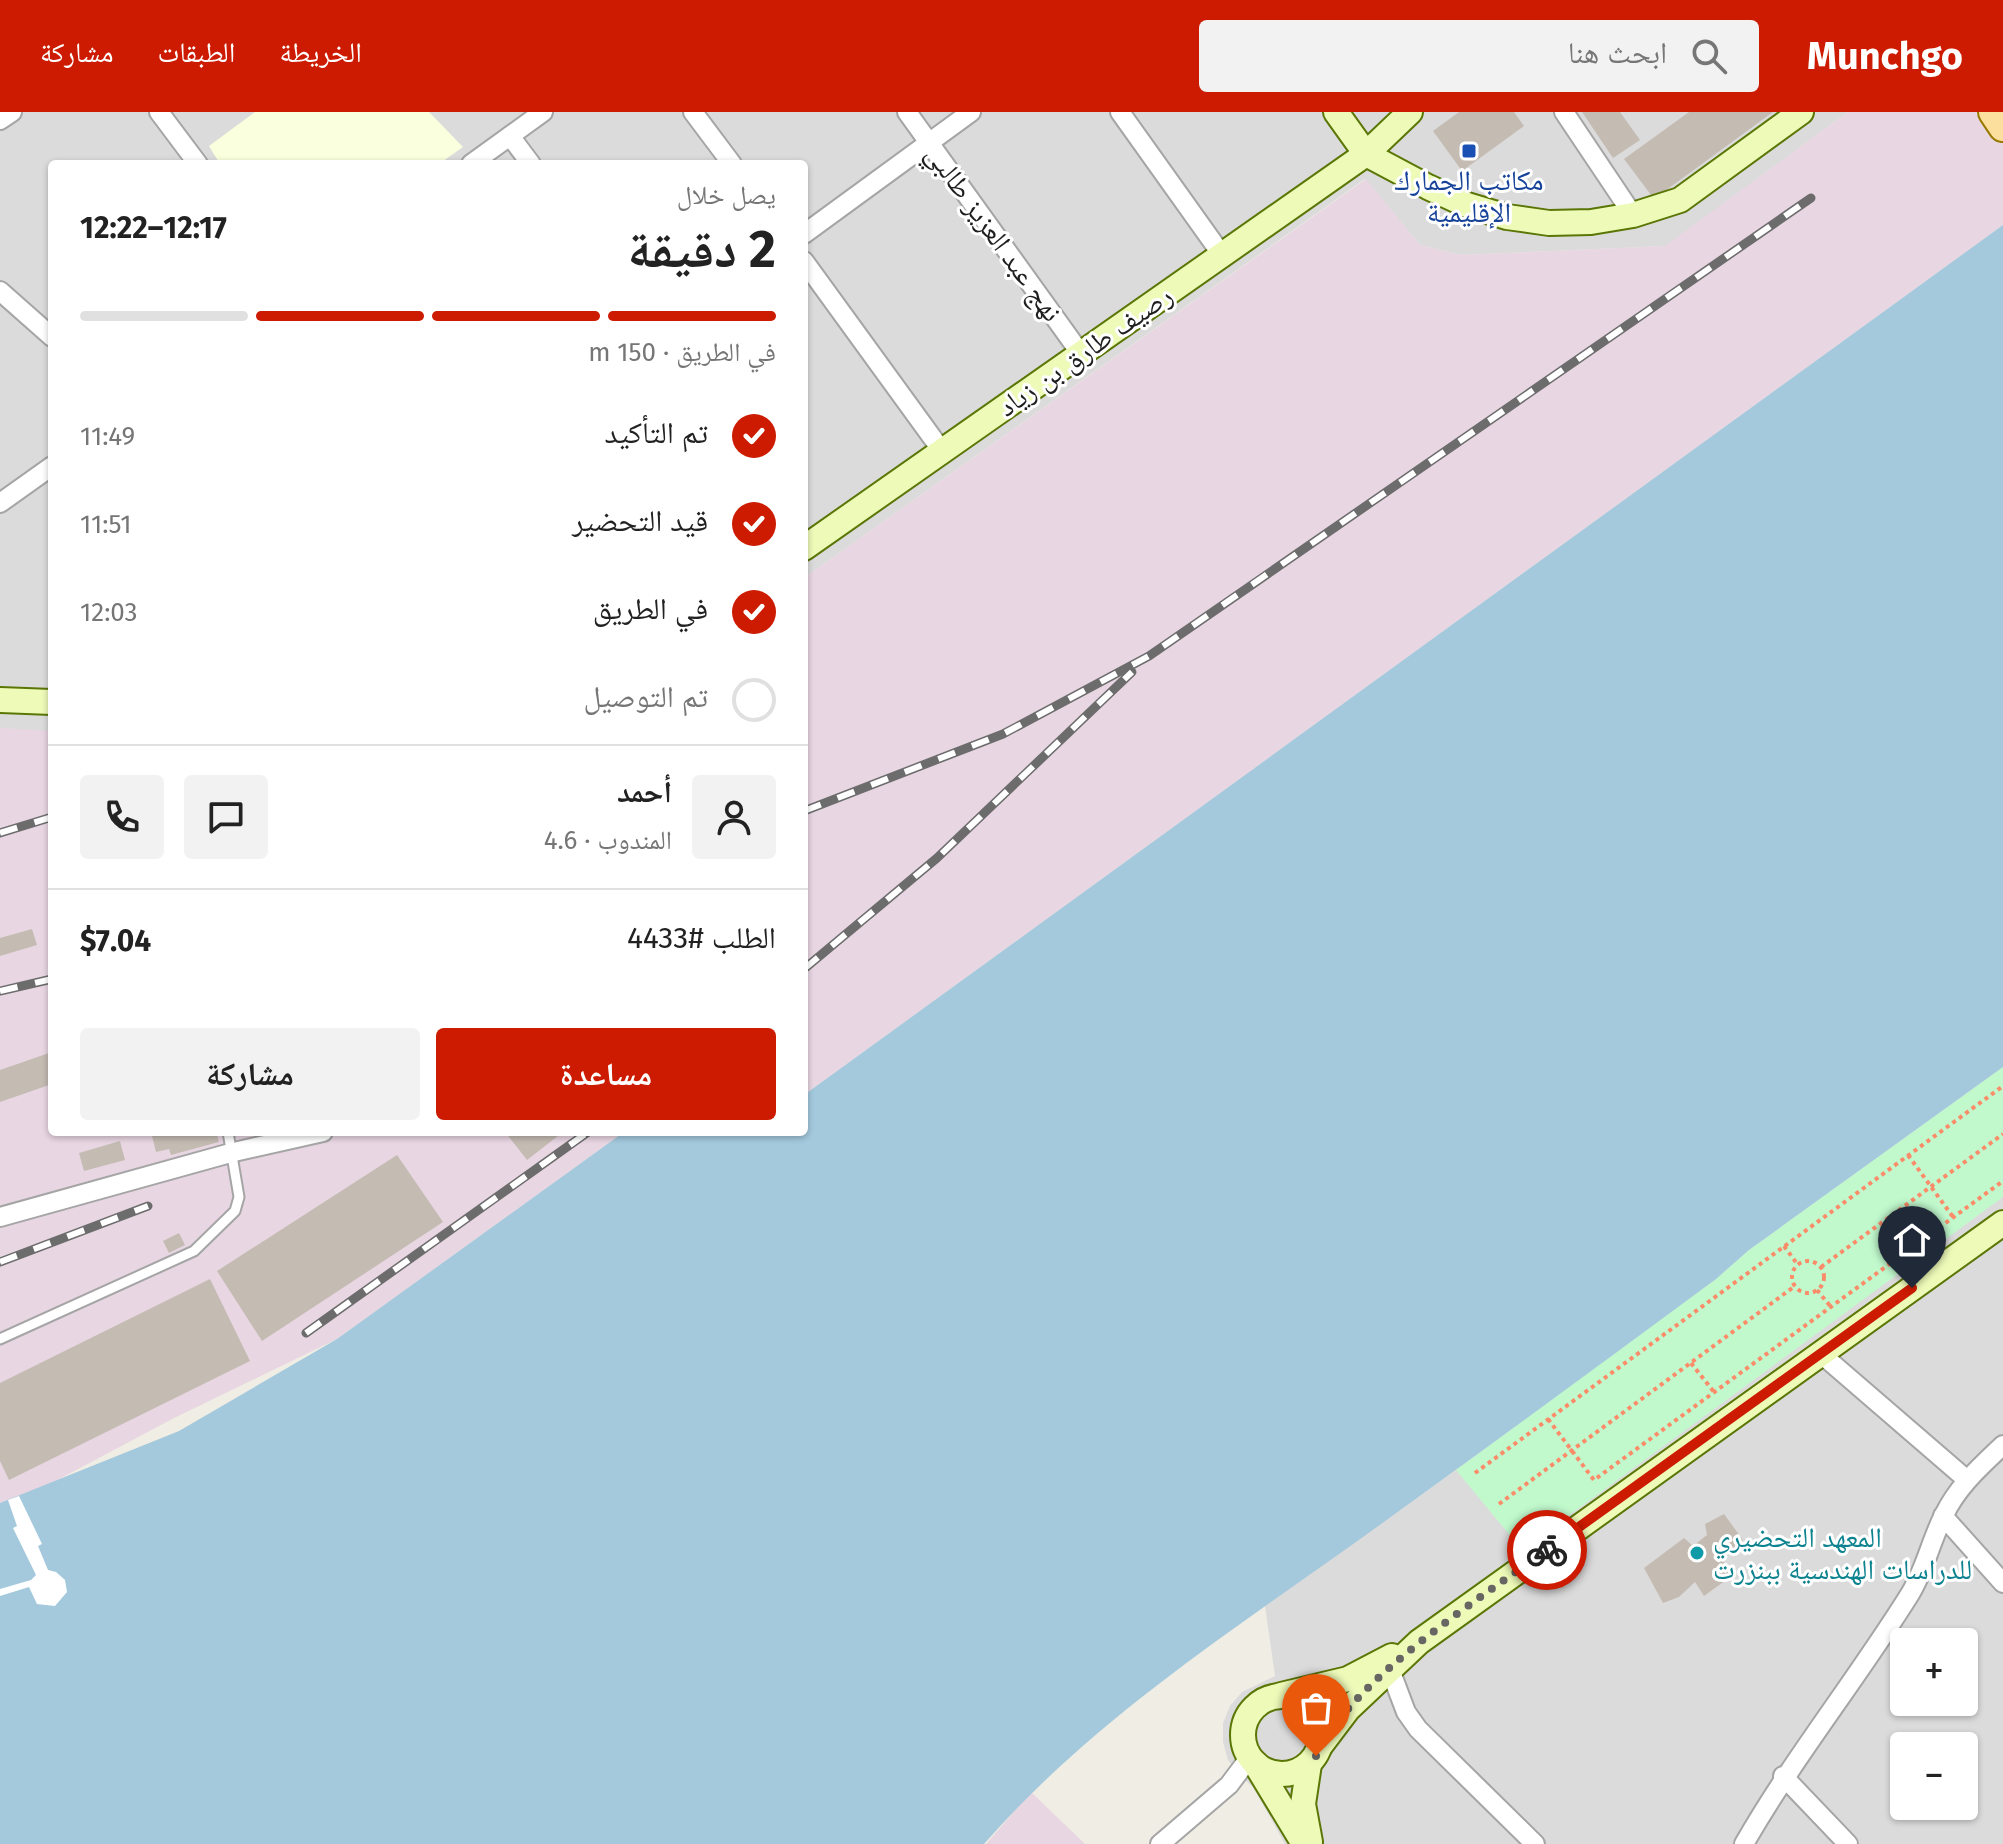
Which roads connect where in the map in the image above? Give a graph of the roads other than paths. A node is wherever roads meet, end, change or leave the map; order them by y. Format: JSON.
{"nodes":[{"id":1,"x":12,"y":112,"type":"edge"},
{"id":2,"x":159,"y":112,"type":"edge"},
{"id":3,"x":543,"y":112,"type":"edge"},
{"id":4,"x":693,"y":112,"type":"edge"},
{"id":5,"x":907,"y":112,"type":"edge"},
{"id":6,"x":971,"y":112,"type":"edge"},
{"id":7,"x":1120,"y":112,"type":"edge"},
{"id":8,"x":1336,"y":112,"type":"edge"},
{"id":9,"x":1410,"y":112,"type":"edge"},
{"id":10,"x":1564,"y":112,"type":"edge"},
{"id":11,"x":1801,"y":112,"type":"edge"},
{"id":12,"x":1993,"y":112,"type":"edge"},
{"id":13,"x":0,"y":120,"type":"edge"},
{"id":14,"x":2003,"y":127,"type":"edge"},
{"id":15,"x":510,"y":136,"type":"junction"},
{"id":16,"x":928,"y":142,"type":"junction"},
{"id":17,"x":1366,"y":154,"type":"junction"},
{"id":18,"x":195,"y":160,"type":"edge"},
{"id":19,"x":477,"y":160,"type":"edge"},
{"id":20,"x":528,"y":160,"type":"edge"},
{"id":21,"x":729,"y":160,"type":"edge"},
{"id":22,"x":1633,"y":215,"type":"junction"},
{"id":23,"x":808,"y":231,"type":"edge"},
{"id":24,"x":1222,"y":255,"type":"junction"},
{"id":25,"x":808,"y":267,"type":"edge"},
{"id":26,"x":0,"y":291,"type":"edge"},
{"id":27,"x":48,"y":333,"type":"edge"},
{"id":28,"x":1081,"y":354,"type":"junction"},
{"id":29,"x":942,"y":451,"type":"junction"},
{"id":30,"x":48,"y":469,"type":"edge"},
{"id":31,"x":0,"y":503,"type":"edge"},
{"id":32,"x":808,"y":545,"type":"edge"},
{"id":33,"x":0,"y":700,"type":"edge"},
{"id":34,"x":48,"y":702,"type":"edge"},
{"id":35,"x":229,"y":1136,"type":"edge"},
{"id":36,"x":305,"y":1136,"type":"edge"},
{"id":37,"x":234,"y":1152,"type":"junction"},
{"id":38,"x":0,"y":1217,"type":"edge"},
{"id":39,"x":2003,"y":1223,"type":"edge"},
{"id":40,"x":0,"y":1339,"type":"edge"},
{"id":41,"x":1820,"y":1353,"type":"junction"},
{"id":42,"x":2003,"y":1445,"type":"edge"},
{"id":43,"x":1966,"y":1479,"type":"junction"},
{"id":44,"x":1943,"y":1516,"type":"junction"},
{"id":45,"x":2003,"y":1583,"type":"edge"},
{"id":46,"x":1388,"y":1664,"type":"junction"},
{"id":47,"x":1280,"y":1695,"type":"junction"},
{"id":48,"x":1314,"y":1755,"type":"junction"},
{"id":49,"x":1252,"y":1760,"type":"junction"},
{"id":50,"x":1783,"y":1776,"type":"junction"},
{"id":51,"x":1160,"y":1844,"type":"edge"},
{"id":52,"x":1304,"y":1844,"type":"edge"},
{"id":53,"x":1311,"y":1844,"type":"edge"},
{"id":54,"x":1535,"y":1844,"type":"edge"},
{"id":55,"x":1744,"y":1844,"type":"edge"},
{"id":56,"x":1848,"y":1844,"type":"edge"}],
"edges":[{"from":1,"to":13,"type":"street"},
{"from":2,"to":18,"type":"street"},
{"from":3,"to":15,"type":"street"},
{"from":4,"to":21,"type":"street"},
{"from":5,"to":16,"type":"street","name":"نهج عبد العزيز طالبي"},
{"from":6,"to":16,"type":"street"},
{"from":7,"to":24,"type":"street"},
{"from":8,"to":17,"type":"street"},
{"from":9,"to":17,"type":"street","name":"رصيف طارق بن زياد"},
{"from":10,"to":22,"type":"street"},
{"from":11,"to":22,"type":"street"},
{"from":12,"to":14,"type":"main road"},
{"from":15,"to":19,"type":"street"},
{"from":15,"to":20,"type":"street"},
{"from":16,"to":23,"type":"street"},
{"from":16,"to":28,"type":"street","name":"نهج عبد العزيز طالبي"},
{"from":17,"to":22,"type":"street"},
{"from":17,"to":24,"type":"street","name":"رصيف طارق بن زياد"},
{"from":24,"to":28,"type":"street","name":"رصيف طارق بن زياد"},
{"from":25,"to":29,"type":"street"},
{"from":26,"to":27,"type":"street"},
{"from":28,"to":29,"type":"street","name":"رصيف طارق بن زياد"},
{"from":29,"to":32,"type":"street","name":"رصيف طارق بن زياد"},
{"from":30,"to":31,"type":"street"},
{"from":33,"to":34,"type":"street"},
{"from":35,"to":37,"type":"lane"},
{"from":36,"to":37,"type":"street"},
{"from":37,"to":38,"type":"street"},
{"from":37,"to":40,"type":"lane"},
{"from":39,"to":41,"type":"street"},
{"from":41,"to":43,"type":"street"},
{"from":41,"to":46,"type":"street"},
{"from":42,"to":43,"type":"street"},
{"from":43,"to":44,"type":"street"},
{"from":44,"to":45,"type":"street"},
{"from":44,"to":50,"type":"street"},
{"from":46,"to":47,"type":"street"},
{"from":46,"to":48,"type":"street"},
{"from":46,"to":54,"type":"street"},
{"from":47,"to":48,"type":"street"},
{"from":47,"to":49,"type":"street"},
{"from":48,"to":49,"type":"street"},
{"from":48,"to":53,"type":"street"},
{"from":49,"to":51,"type":"street"},
{"from":49,"to":52,"type":"street"},
{"from":50,"to":55,"type":"street"},
{"from":50,"to":56,"type":"street"}]}
